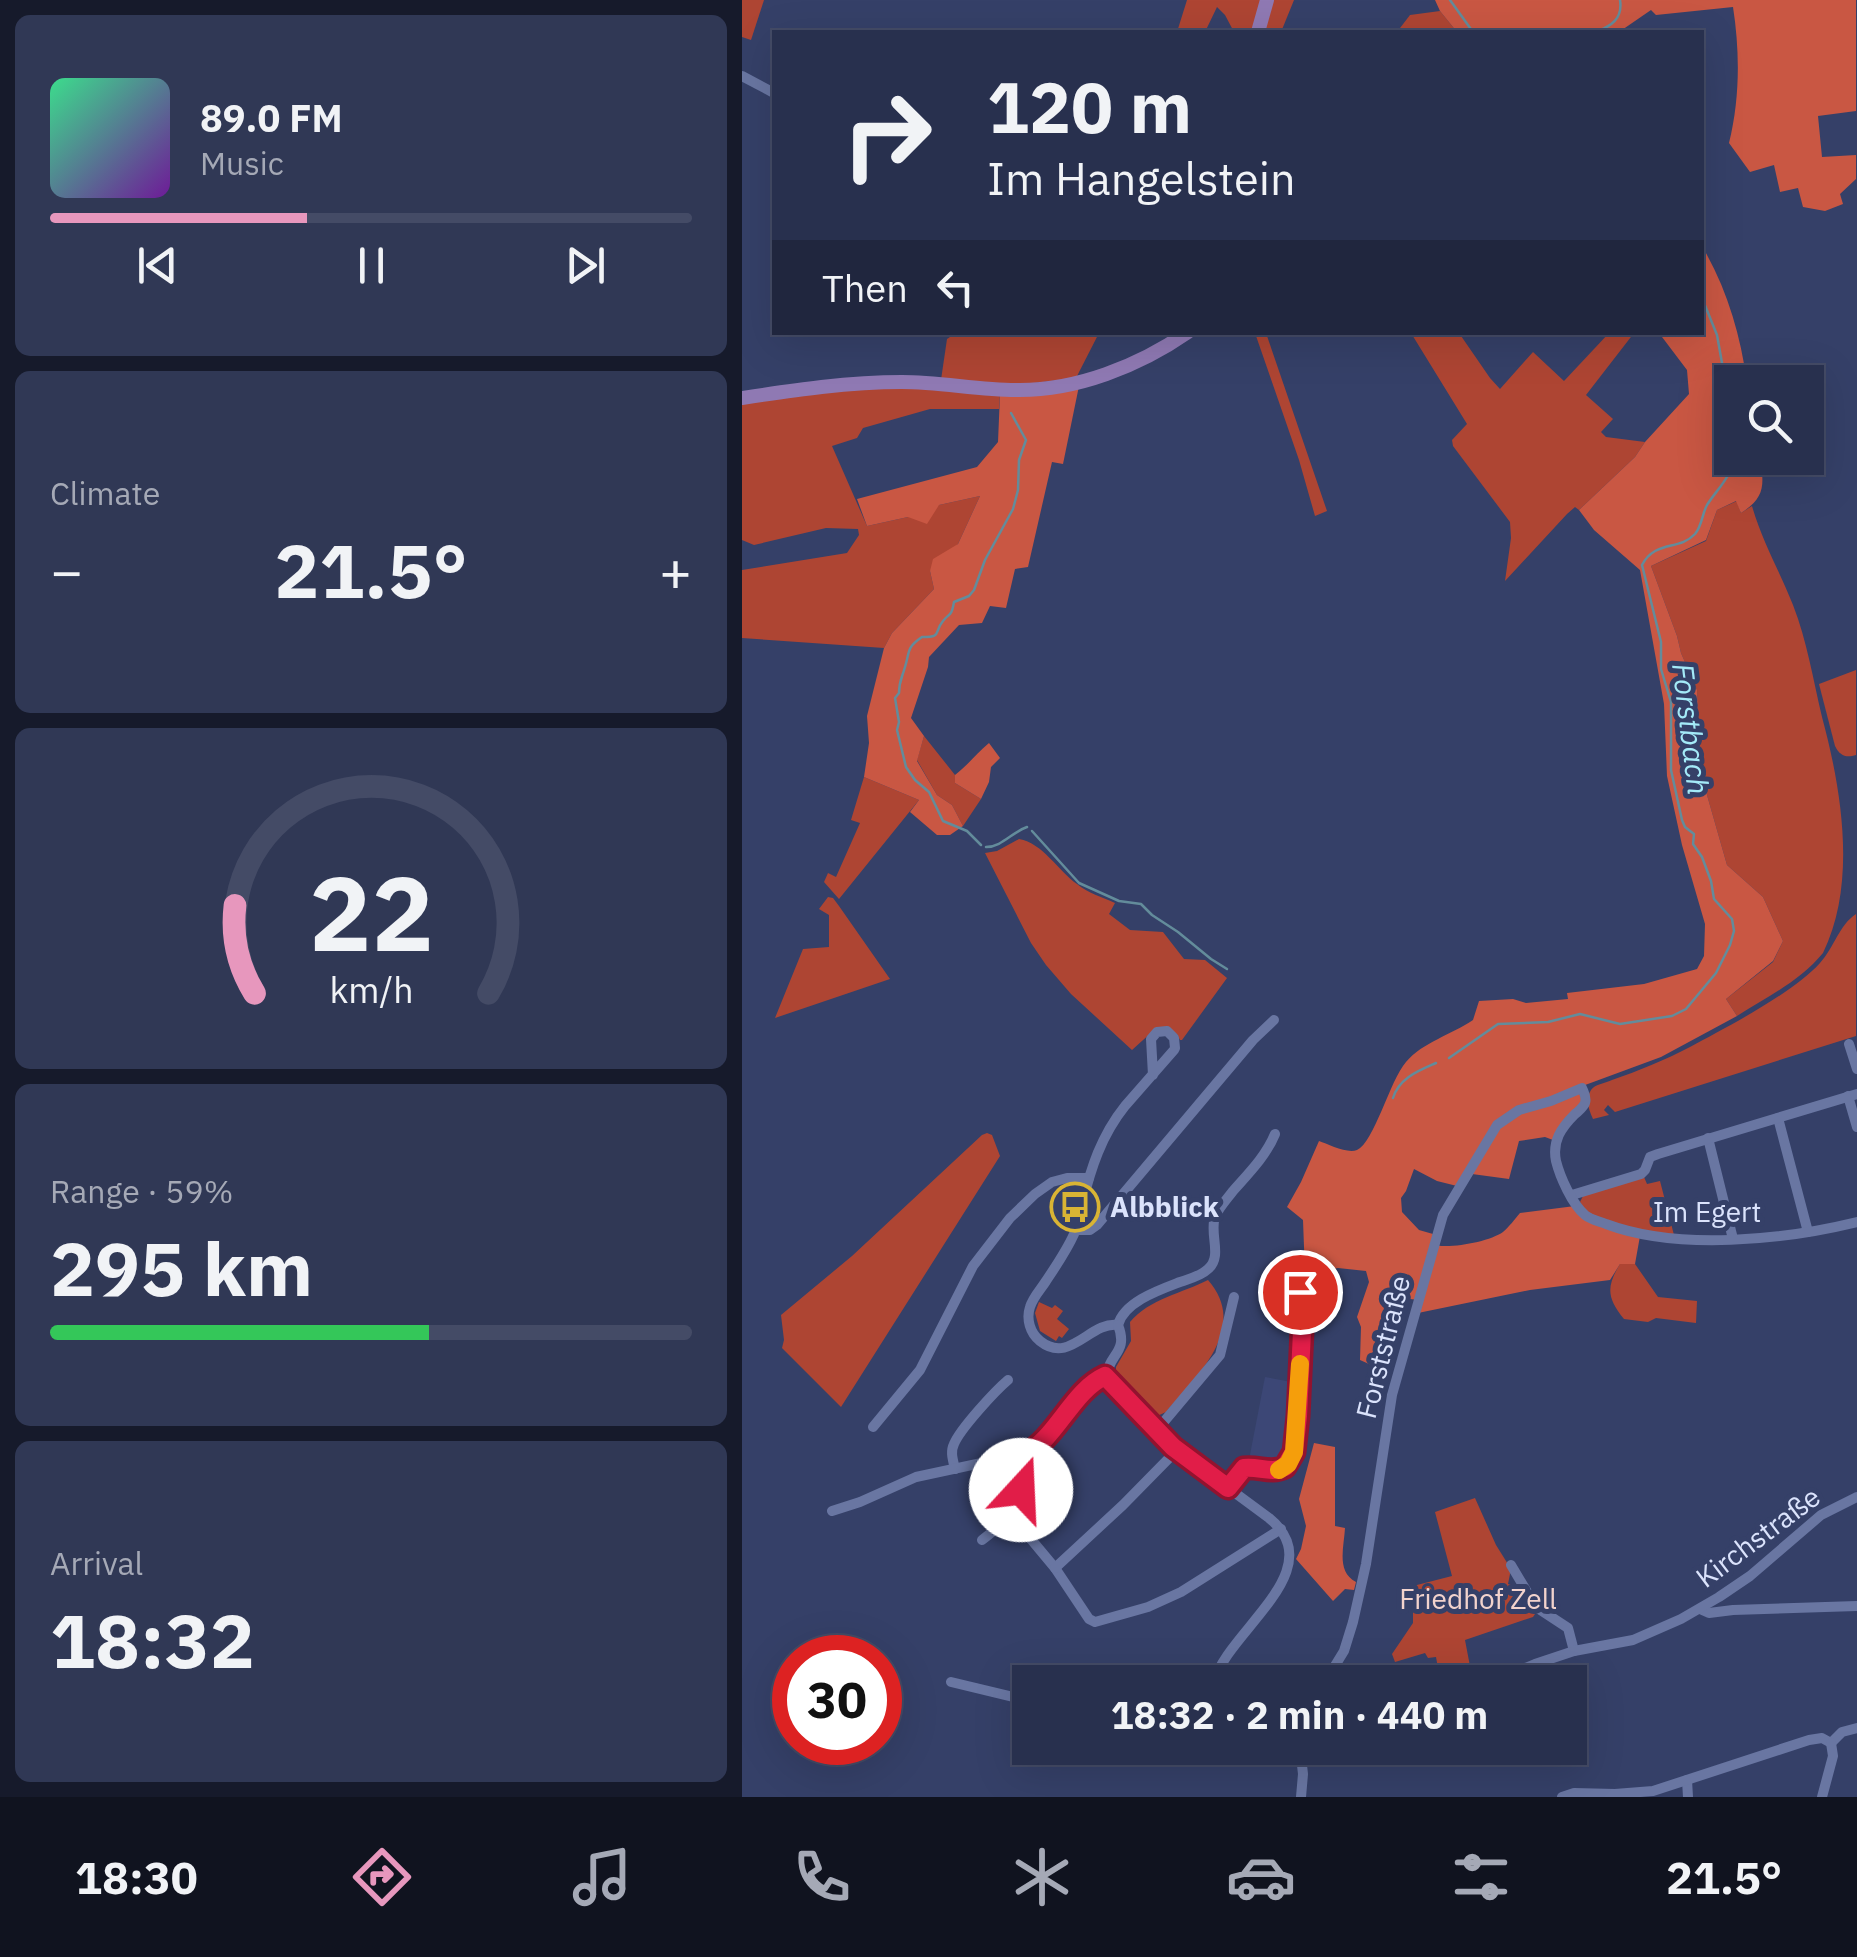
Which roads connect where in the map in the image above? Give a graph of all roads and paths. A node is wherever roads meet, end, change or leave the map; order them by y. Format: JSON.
{"nodes":[{"id":1,"x":1267,"y":0,"type":"edge"},
{"id":2,"x":1259,"y":30,"type":"edge"},
{"id":3,"x":742,"y":76,"type":"edge"},
{"id":4,"x":772,"y":92,"type":"edge"},
{"id":5,"x":1183,"y":335,"type":"edge"},
{"id":6,"x":742,"y":398,"type":"edge"},
{"id":7,"x":1274,"y":1020,"type":"dead end"},
{"id":8,"x":1848,"y":1044,"type":"dead end"},
{"id":9,"x":1856,"y":1069,"type":"edge"},
{"id":10,"x":1153,"y":1074,"type":"dead end"},
{"id":11,"x":1852,"y":1095,"type":"edge"},
{"id":12,"x":1778,"y":1118,"type":"junction"},
{"id":13,"x":1856,"y":1128,"type":"edge"},
{"id":14,"x":1275,"y":1134,"type":"dead end"},
{"id":15,"x":1708,"y":1138,"type":"junction"},
{"id":16,"x":1089,"y":1178,"type":"junction"},
{"id":17,"x":1572,"y":1195,"type":"junction"},
{"id":18,"x":1856,"y":1222,"type":"edge"},
{"id":19,"x":1076,"y":1230,"type":"junction"},
{"id":20,"x":1808,"y":1232,"type":"junction"},
{"id":21,"x":1733,"y":1239,"type":"junction"},
{"id":22,"x":1300,"y":1292,"type":"dead end"},
{"id":23,"x":1234,"y":1297,"type":"dead end"},
{"id":24,"x":1118,"y":1326,"type":"junction"},
{"id":25,"x":1106,"y":1376,"type":"junction"},
{"id":26,"x":1008,"y":1380,"type":"dead end"},
{"id":27,"x":873,"y":1426,"type":"dead end"},
{"id":28,"x":1157,"y":1430,"type":"junction"},
{"id":29,"x":1177,"y":1450,"type":"junction"},
{"id":30,"x":1024,"y":1455,"type":"junction"},
{"id":31,"x":955,"y":1468,"type":"junction"},
{"id":32,"x":1228,"y":1488,"type":"junction"},
{"id":33,"x":1854,"y":1500,"type":"edge"},
{"id":34,"x":832,"y":1510,"type":"dead end"},
{"id":35,"x":1010,"y":1514,"type":"junction"},
{"id":36,"x":1281,"y":1528,"type":"junction"},
{"id":37,"x":982,"y":1540,"type":"dead end"},
{"id":38,"x":1511,"y":1565,"type":"dead end"},
{"id":39,"x":1054,"y":1568,"type":"junction"},
{"id":40,"x":1856,"y":1606,"type":"edge"},
{"id":41,"x":1700,"y":1609,"type":"junction"},
{"id":42,"x":1574,"y":1652,"type":"junction"},
{"id":43,"x":1221,"y":1665,"type":"edge"},
{"id":44,"x":1336,"y":1665,"type":"edge"},
{"id":45,"x":1533,"y":1665,"type":"edge"},
{"id":46,"x":952,"y":1682,"type":"dead end"},
{"id":47,"x":1012,"y":1697,"type":"edge"},
{"id":48,"x":1856,"y":1728,"type":"edge"},
{"id":49,"x":1831,"y":1743,"type":"junction"},
{"id":50,"x":1302,"y":1765,"type":"edge"},
{"id":51,"x":1688,"y":1780,"type":"junction"},
{"id":52,"x":1301,"y":1797,"type":"edge"},
{"id":53,"x":1562,"y":1797,"type":"edge"},
{"id":54,"x":1688,"y":1797,"type":"edge"},
{"id":55,"x":1822,"y":1797,"type":"edge"}],
"edges":[{"from":1,"to":2,"type":"main road"},
{"from":3,"to":4,"type":"street"},
{"from":5,"to":6,"type":"main road"},
{"from":7,"to":19,"type":"street"},
{"from":8,"to":9,"type":"street"},
{"from":10,"to":16,"type":"street"},
{"from":11,"to":12,"type":"street"},
{"from":11,"to":13,"type":"street"},
{"from":12,"to":15,"type":"street"},
{"from":12,"to":20,"type":"street"},
{"from":14,"to":24,"type":"street"},
{"from":15,"to":17,"type":"street"},
{"from":15,"to":21,"type":"street"},
{"from":16,"to":19,"type":"street"},
{"from":16,"to":27,"type":"street"},
{"from":17,"to":21,"type":"street","name":"Im Egert"},
{"from":17,"to":44,"type":"street","name":"Forststraße"},
{"from":18,"to":20,"type":"street","name":"Im Egert"},
{"from":19,"to":24,"type":"street"},
{"from":20,"to":21,"type":"street","name":"Im Egert"},
{"from":22,"to":32,"type":"street"},
{"from":23,"to":28,"type":"street"},
{"from":24,"to":25,"type":"street"},
{"from":25,"to":28,"type":"street"},
{"from":25,"to":30,"type":"street"},
{"from":26,"to":31,"type":"street"},
{"from":28,"to":29,"type":"street"},
{"from":29,"to":32,"type":"street"},
{"from":29,"to":39,"type":"street"},
{"from":30,"to":31,"type":"street"},
{"from":30,"to":35,"type":"street"},
{"from":31,"to":34,"type":"street"},
{"from":32,"to":36,"type":"street"},
{"from":33,"to":41,"type":"street","name":"Kirchstraße"},
{"from":35,"to":37,"type":"street"},
{"from":35,"to":39,"type":"street"},
{"from":36,"to":39,"type":"street"},
{"from":36,"to":43,"type":"street"},
{"from":38,"to":42,"type":"street"},
{"from":40,"to":41,"type":"street"},
{"from":41,"to":42,"type":"street","name":"Kirchstraße"},
{"from":42,"to":45,"type":"street","name":"Kirchstraße"},
{"from":46,"to":47,"type":"street"},
{"from":48,"to":49,"type":"street"},
{"from":49,"to":51,"type":"street"},
{"from":49,"to":55,"type":"street"},
{"from":50,"to":52,"type":"street"},
{"from":51,"to":53,"type":"street"},
{"from":51,"to":54,"type":"street"}]}
